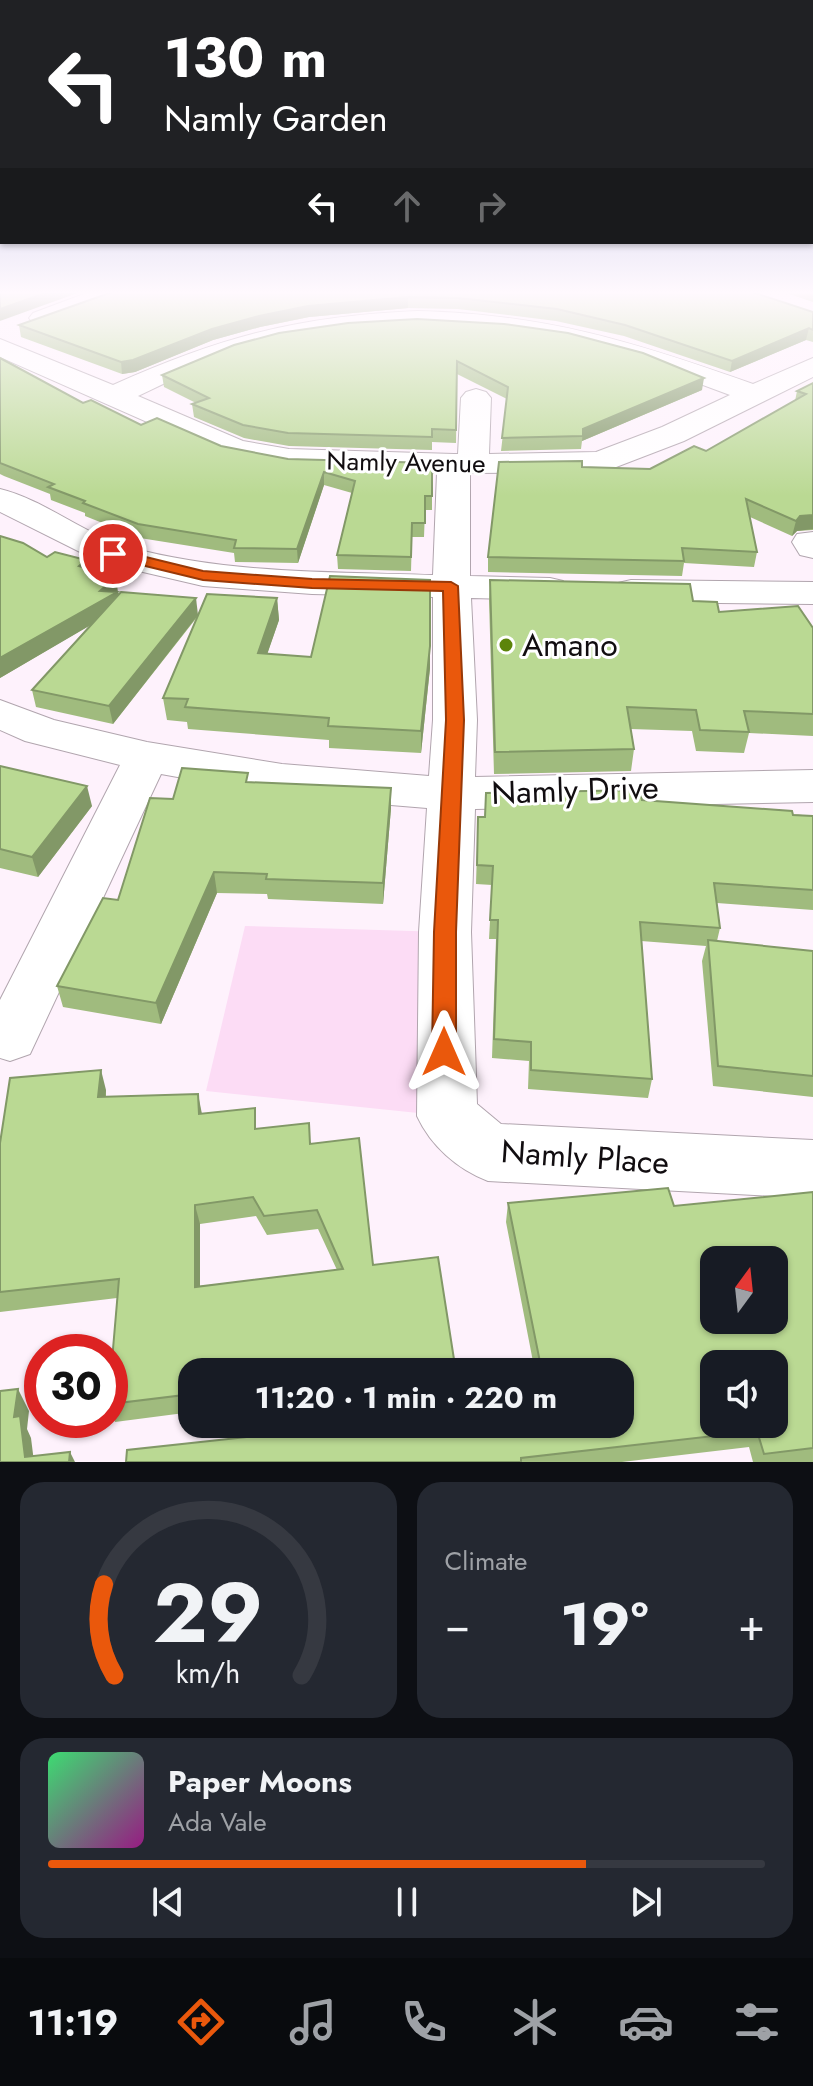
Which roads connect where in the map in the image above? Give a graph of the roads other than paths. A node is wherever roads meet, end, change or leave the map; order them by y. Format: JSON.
{"nodes":[{"id":1,"x":30,"y":359,"type":"edge"},
{"id":2,"x":202,"y":359,"type":"edge"},
{"id":3,"x":650,"y":359,"type":"edge"},
{"id":4,"x":813,"y":366,"type":"edge"},
{"id":5,"x":116,"y":395,"type":"junction"},
{"id":6,"x":757,"y":395,"type":"junction"},
{"id":7,"x":476,"y":398,"type":"dead end"},
{"id":8,"x":463,"y":464,"type":"junction"},
{"id":9,"x":0,"y":499,"type":"edge"},
{"id":10,"x":465,"y":586,"type":"junction"},
{"id":11,"x":813,"y":593,"type":"edge"},
{"id":12,"x":0,"y":714,"type":"edge"},
{"id":13,"x":147,"y":757,"type":"junction"},
{"id":14,"x":813,"y":786,"type":"edge"},
{"id":15,"x":467,"y":793,"type":"junction"},
{"id":16,"x":10,"y":1037,"type":"dead end"},
{"id":17,"x":813,"y":1169,"type":"edge"}],
"edges":[{"from":1,"to":5,"type":"street","name":"Namly Avenue"},
{"from":2,"to":5,"type":"street"},
{"from":3,"to":6,"type":"street"},
{"from":4,"to":6,"type":"street","name":"Namly Avenue"},
{"from":5,"to":8,"type":"street","name":"Namly Avenue"},
{"from":6,"to":8,"type":"street","name":"Namly Avenue"},
{"from":7,"to":8,"type":"street","name":"Namly Place"},
{"from":8,"to":10,"type":"street","name":"Namly Place"},
{"from":9,"to":10,"type":"street"},
{"from":10,"to":11,"type":"street"},
{"from":10,"to":15,"type":"street","name":"Namly Place"},
{"from":12,"to":13,"type":"street","name":"Namly Drive"},
{"from":13,"to":15,"type":"street","name":"Namly Drive"},
{"from":13,"to":16,"type":"street"},
{"from":14,"to":15,"type":"street","name":"Namly Drive"},
{"from":15,"to":17,"type":"street","name":"Namly Place"}]}
